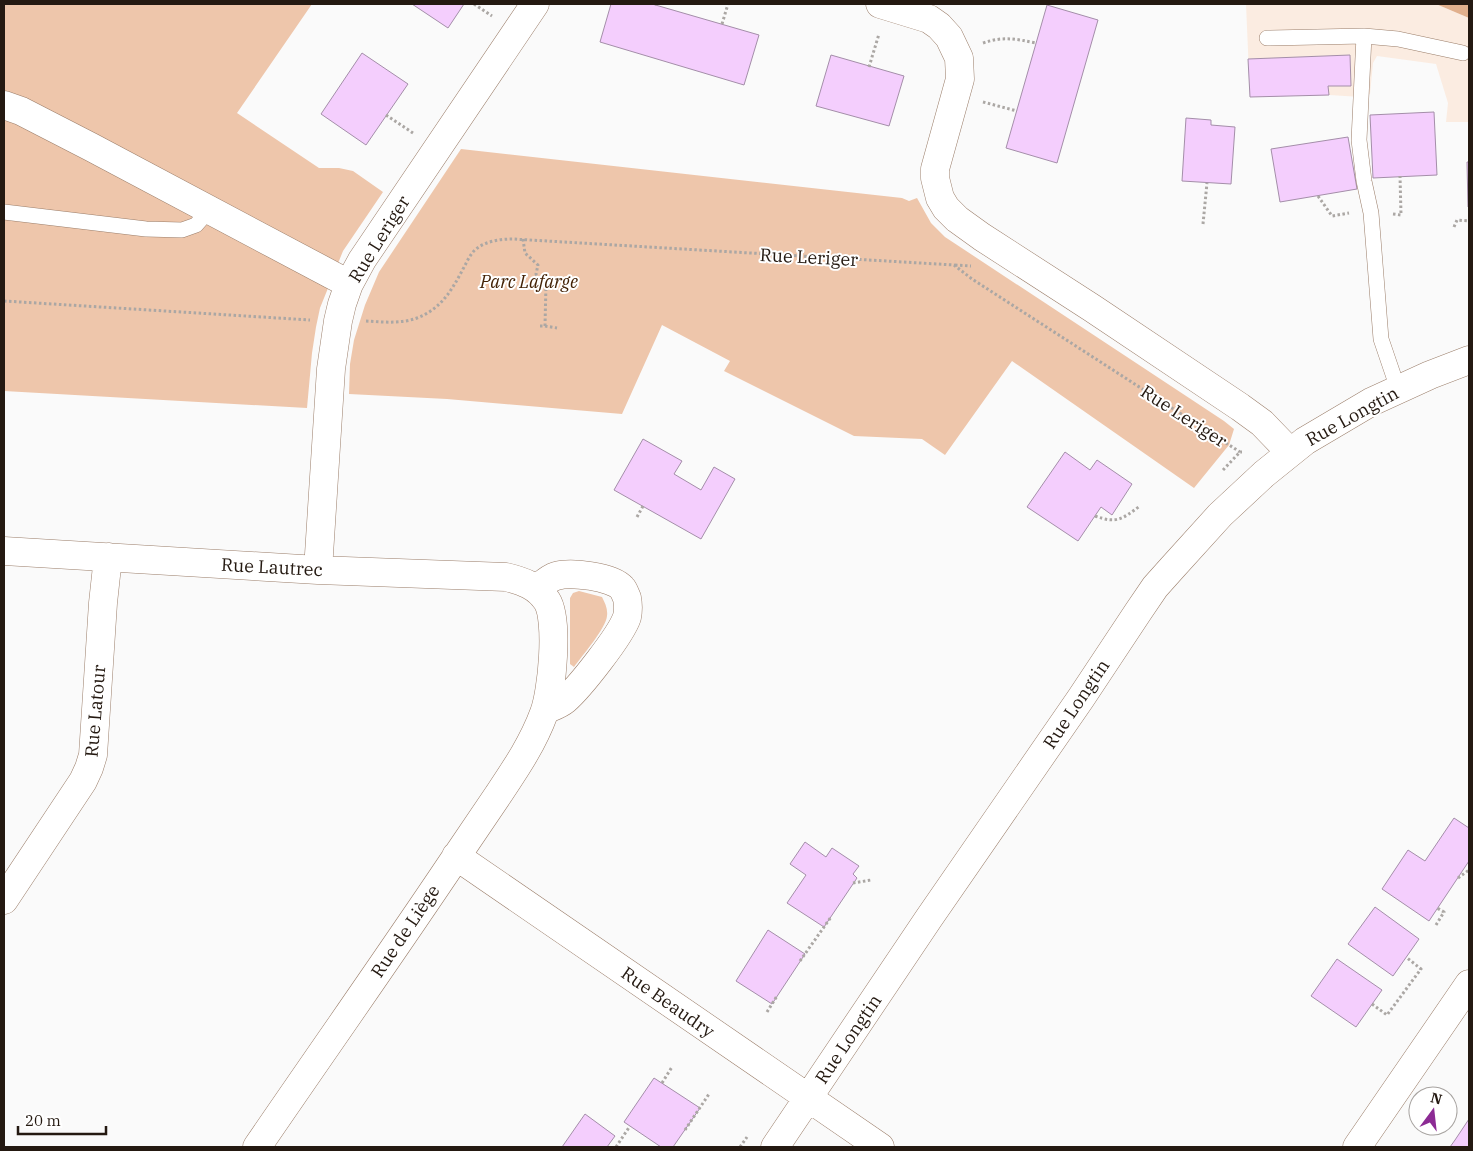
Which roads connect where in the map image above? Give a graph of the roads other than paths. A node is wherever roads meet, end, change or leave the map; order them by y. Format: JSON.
{"nodes":[{"id":1,"x":535,"y":4,"type":"edge"},
{"id":2,"x":884,"y":5,"type":"edge"},
{"id":3,"x":1364,"y":36,"type":"junction"},
{"id":4,"x":1267,"y":38,"type":"dead end"},
{"id":5,"x":1463,"y":53,"type":"dead end"},
{"id":6,"x":4,"y":105,"type":"edge"},
{"id":7,"x":210,"y":209,"type":"junction"},
{"id":8,"x":4,"y":212,"type":"edge"},
{"id":9,"x":350,"y":284,"type":"junction"},
{"id":10,"x":1469,"y":360,"type":"edge"},
{"id":11,"x":1398,"y":389,"type":"junction"},
{"id":12,"x":1290,"y":452,"type":"junction"},
{"id":13,"x":4,"y":551,"type":"edge"},
{"id":14,"x":108,"y":557,"type":"junction"},
{"id":15,"x":318,"y":570,"type":"junction"},
{"id":16,"x":538,"y":589,"type":"junction"},
{"id":17,"x":545,"y":710,"type":"junction"},
{"id":18,"x":456,"y":856,"type":"junction"},
{"id":19,"x":4,"y":900,"type":"edge"},
{"id":20,"x":1469,"y":984,"type":"edge"},
{"id":21,"x":808,"y":1098,"type":"junction"},
{"id":22,"x":257,"y":1147,"type":"edge"},
{"id":23,"x":775,"y":1147,"type":"edge"},
{"id":24,"x":880,"y":1147,"type":"edge"},
{"id":25,"x":1357,"y":1147,"type":"edge"}],
"edges":[{"from":1,"to":9,"type":"street","name":"Rue Leriger"},
{"from":2,"to":12,"type":"street"},
{"from":3,"to":4,"type":"lane"},
{"from":3,"to":5,"type":"lane"},
{"from":3,"to":11,"type":"lane"},
{"from":6,"to":7,"type":"street"},
{"from":7,"to":8,"type":"lane"},
{"from":7,"to":9,"type":"street"},
{"from":9,"to":15,"type":"street","name":"Rue Leriger"},
{"from":10,"to":11,"type":"street","name":"Rue Longtin"},
{"from":11,"to":12,"type":"street","name":"Rue Longtin"},
{"from":12,"to":21,"type":"street","name":"Rue Longtin"},
{"from":13,"to":14,"type":"street","name":"Rue Lautrec"},
{"from":14,"to":15,"type":"street","name":"Rue Lautrec"},
{"from":14,"to":19,"type":"street","name":"Rue Latour"},
{"from":15,"to":16,"type":"street","name":"Rue Lautrec"},
{"from":16,"to":17,"type":"street","name":"Rue de Liège"},
{"from":16,"to":17,"type":"street"},
{"from":17,"to":18,"type":"street","name":"Rue de Liège"},
{"from":18,"to":21,"type":"street","name":"Rue Beaudry"},
{"from":18,"to":22,"type":"street","name":"Rue de Liège"},
{"from":20,"to":25,"type":"street"},
{"from":21,"to":23,"type":"street","name":"Rue Longtin"},
{"from":21,"to":24,"type":"street","name":"Rue Beaudry"}]}
